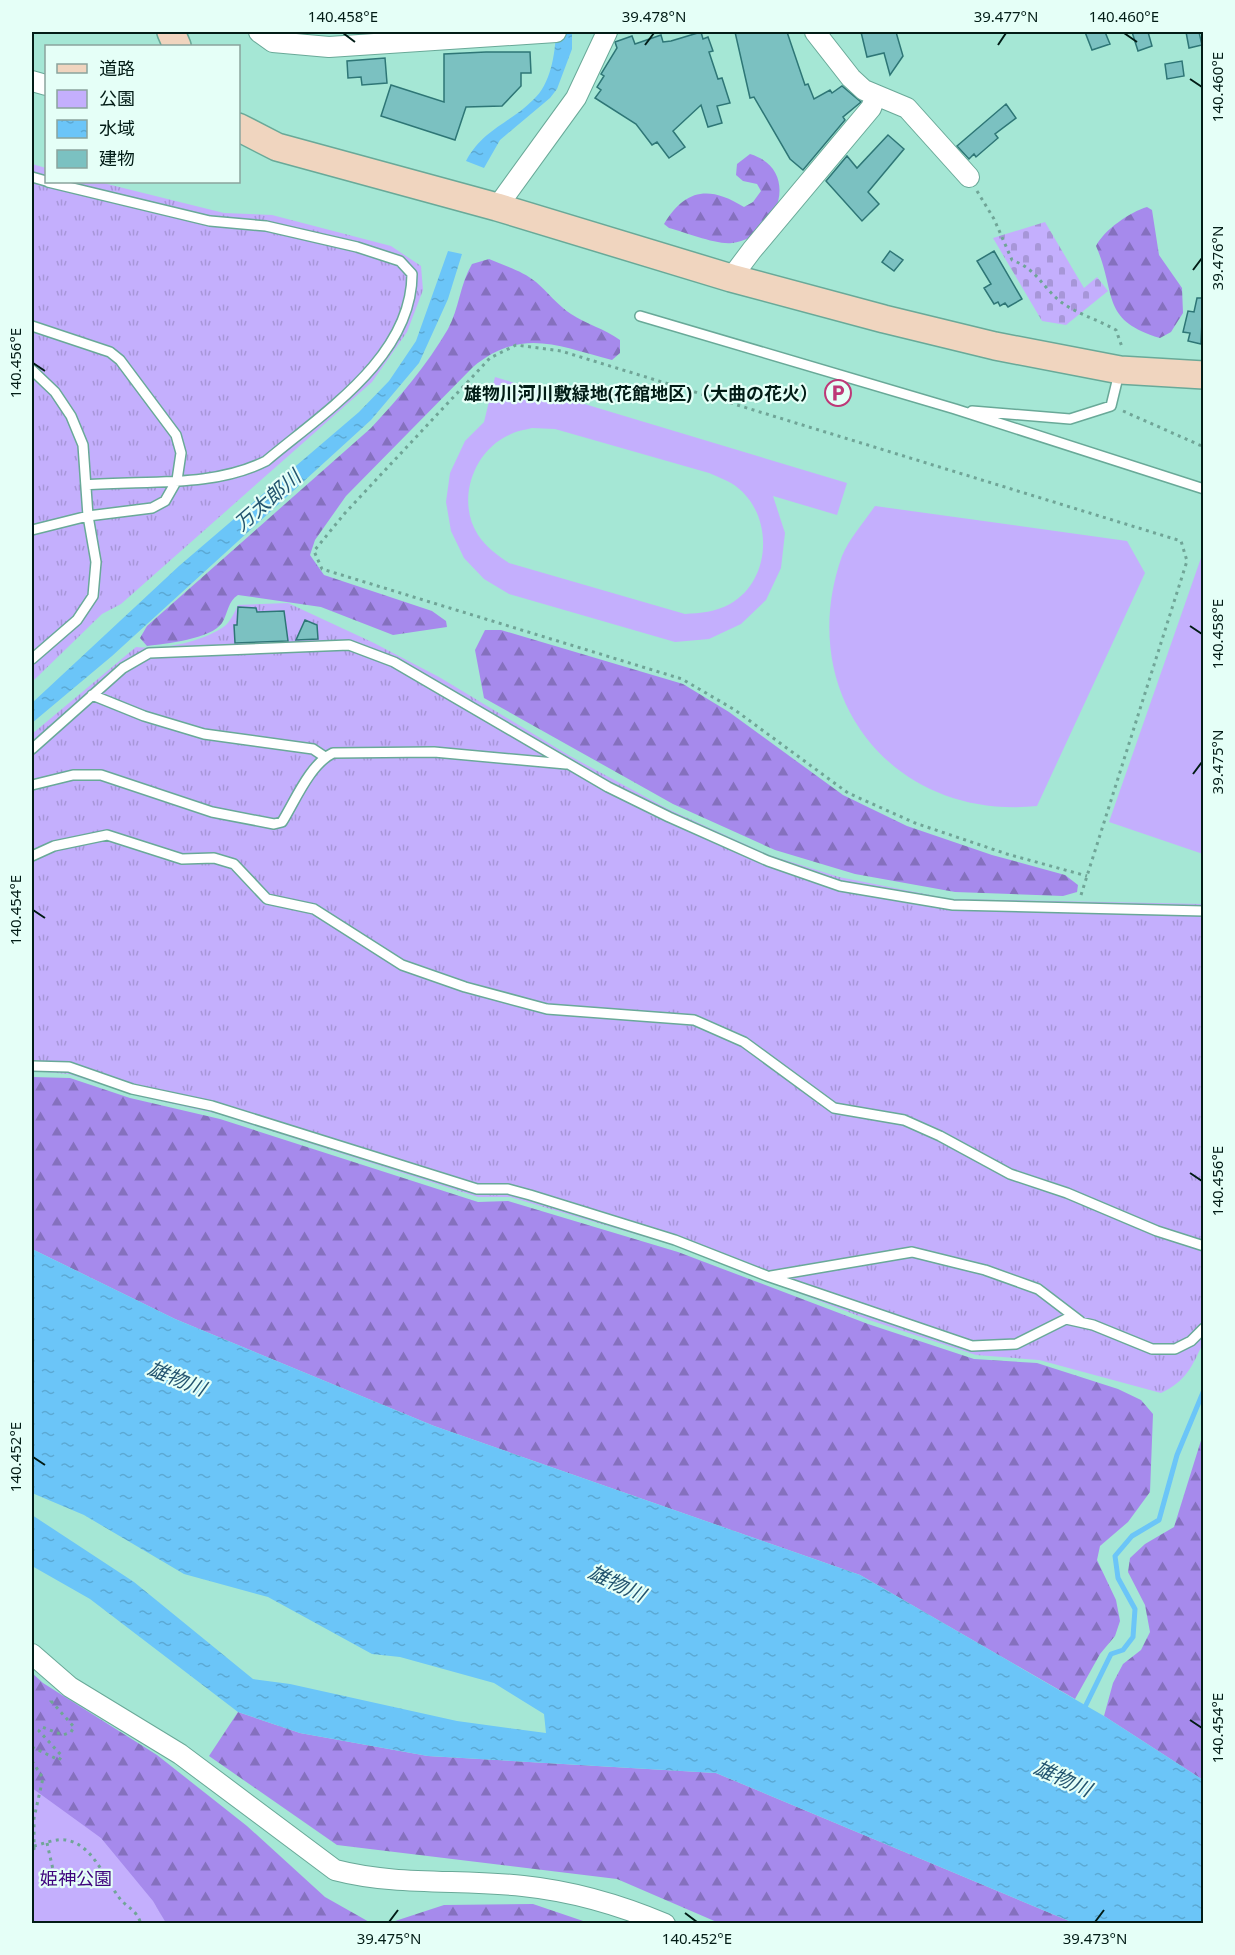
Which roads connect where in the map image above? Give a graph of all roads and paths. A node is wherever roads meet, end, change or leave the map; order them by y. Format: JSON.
{"nodes":[{"id":1,"x":259,"y":32,"type":"edge"},
{"id":2,"x":531,"y":32,"type":"edge"},
{"id":3,"x":556,"y":32,"type":"edge"},
{"id":4,"x":607,"y":32,"type":"edge"},
{"id":5,"x":815,"y":32,"type":"edge"},
{"id":6,"x":876,"y":95,"type":"junction"},
{"id":7,"x":240,"y":128,"type":"edge"},
{"id":8,"x":969,"y":177,"type":"joint"},
{"id":9,"x":55,"y":183,"type":"edge"},
{"id":10,"x":496,"y":207,"type":"junction"},
{"id":11,"x":731,"y":278,"type":"junction"},
{"id":12,"x":640,"y":316,"type":"dead end"},
{"id":13,"x":32,"y":326,"type":"edge"},
{"id":14,"x":32,"y":370,"type":"edge"},
{"id":15,"x":1119,"y":370,"type":"junction"},
{"id":16,"x":1203,"y":375,"type":"edge"},
{"id":17,"x":1112,"y":406,"type":"junction"},
{"id":18,"x":955,"y":409,"type":"junction"},
{"id":19,"x":1203,"y":447,"type":"edge"},
{"id":20,"x":177,"y":480,"type":"junction"},
{"id":21,"x":86,"y":485,"type":"junction"},
{"id":22,"x":1203,"y":489,"type":"edge"},
{"id":23,"x":88,"y":516,"type":"junction"},
{"id":24,"x":32,"y":530,"type":"edge"},
{"id":25,"x":32,"y":659,"type":"edge"},
{"id":26,"x":92,"y":695,"type":"junction"},
{"id":27,"x":32,"y":749,"type":"edge"},
{"id":28,"x":325,"y":757,"type":"junction"},
{"id":29,"x":569,"y":764,"type":"junction"},
{"id":30,"x":32,"y":785,"type":"edge"},
{"id":31,"x":32,"y":856,"type":"edge"},
{"id":32,"x":1087,"y":876,"type":"junction"},
{"id":33,"x":1077,"y":907,"type":"junction"},
{"id":34,"x":1203,"y":911,"type":"edge"},
{"id":35,"x":32,"y":1066,"type":"edge"},
{"id":36,"x":1203,"y":1246,"type":"edge"},
{"id":37,"x":767,"y":1276,"type":"junction"},
{"id":38,"x":1082,"y":1323,"type":"junction"},
{"id":39,"x":1203,"y":1328,"type":"edge"},
{"id":40,"x":32,"y":1654,"type":"edge"},
{"id":41,"x":70,"y":1687,"type":"junction"},
{"id":42,"x":32,"y":1747,"type":"edge"},
{"id":43,"x":32,"y":1761,"type":"edge"},
{"id":44,"x":47,"y":1843,"type":"junction"},
{"id":45,"x":34,"y":1846,"type":"junction"},
{"id":46,"x":32,"y":1853,"type":"edge"},
{"id":47,"x":54,"y":1874,"type":"dead end"},
{"id":48,"x":141,"y":1923,"type":"edge"},
{"id":49,"x":665,"y":1923,"type":"edge"}],
"edges":[{"from":1,"to":2,"type":"street"},
{"from":2,"to":3,"type":"street"},
{"from":4,"to":10,"type":"street"},
{"from":5,"to":6,"type":"street"},
{"from":6,"to":8,"type":"street"},
{"from":6,"to":11,"type":"street"},
{"from":7,"to":10,"type":"street"},
{"from":8,"to":15,"type":"path"},
{"from":9,"to":20,"type":"lane"},
{"from":10,"to":11,"type":"street"},
{"from":11,"to":15,"type":"street"},
{"from":12,"to":18,"type":"lane"},
{"from":13,"to":20,"type":"lane"},
{"from":14,"to":21,"type":"lane"},
{"from":15,"to":16,"type":"street"},
{"from":15,"to":17,"type":"lane"},
{"from":17,"to":18,"type":"lane"},
{"from":17,"to":19,"type":"path"},
{"from":18,"to":22,"type":"lane"},
{"from":20,"to":21,"type":"lane"},
{"from":20,"to":23,"type":"lane"},
{"from":21,"to":23,"type":"lane"},
{"from":23,"to":24,"type":"lane"},
{"from":23,"to":25,"type":"lane"},
{"from":26,"to":27,"type":"lane"},
{"from":26,"to":28,"type":"lane"},
{"from":26,"to":29,"type":"lane"},
{"from":28,"to":29,"type":"lane"},
{"from":28,"to":30,"type":"lane"},
{"from":29,"to":33,"type":"lane"},
{"from":31,"to":36,"type":"lane"},
{"from":32,"to":32,"type":"path"},
{"from":32,"to":33,"type":"path"},
{"from":33,"to":34,"type":"lane"},
{"from":35,"to":37,"type":"lane"},
{"from":37,"to":38,"type":"lane"},
{"from":37,"to":38,"type":"lane"},
{"from":38,"to":39,"type":"lane"},
{"from":40,"to":41,"type":"street"},
{"from":41,"to":42,"type":"path"},
{"from":41,"to":49,"type":"street"},
{"from":43,"to":45,"type":"path"},
{"from":44,"to":45,"type":"path"},
{"from":44,"to":47,"type":"path"},
{"from":44,"to":48,"type":"path"},
{"from":45,"to":46,"type":"path"}]}
